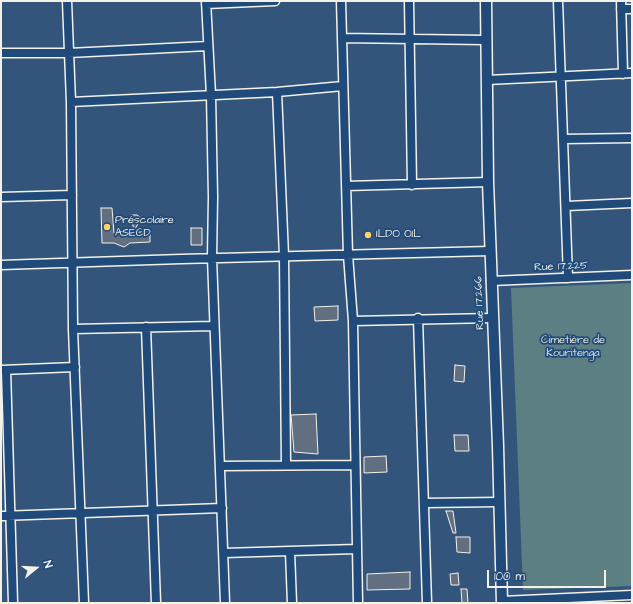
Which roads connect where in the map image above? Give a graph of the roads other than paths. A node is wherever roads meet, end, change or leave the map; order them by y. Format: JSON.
{"nodes":[{"id":1,"x":67,"y":1,"type":"edge"},
{"id":2,"x":275,"y":1,"type":"edge"},
{"id":3,"x":278,"y":1,"type":"edge"},
{"id":4,"x":341,"y":1,"type":"edge"},
{"id":5,"x":409,"y":1,"type":"edge"},
{"id":6,"x":486,"y":1,"type":"edge"},
{"id":7,"x":558,"y":1,"type":"edge"},
{"id":8,"x":206,"y":3,"type":"edge"},
{"id":9,"x":621,"y":5,"type":"edge"},
{"id":10,"x":632,"y":9,"type":"edge"},
{"id":11,"x":342,"y":38,"type":"junction"},
{"id":12,"x":409,"y":38,"type":"junction"},
{"id":13,"x":486,"y":40,"type":"junction"},
{"id":14,"x":208,"y":46,"type":"junction"},
{"id":15,"x":1,"y":53,"type":"edge"},
{"id":16,"x":69,"y":53,"type":"junction"},
{"id":17,"x":632,"y":73,"type":"edge"},
{"id":18,"x":623,"y":74,"type":"junction"},
{"id":19,"x":560,"y":77,"type":"junction"},
{"id":20,"x":487,"y":80,"type":"junction"},
{"id":21,"x":343,"y":86,"type":"junction"},
{"id":22,"x":277,"y":92,"type":"junction"},
{"id":23,"x":211,"y":95,"type":"junction"},
{"id":24,"x":71,"y":102,"type":"junction"},
{"id":25,"x":632,"y":138,"type":"edge"},
{"id":26,"x":564,"y":140,"type":"junction"},
{"id":27,"x":488,"y":182,"type":"junction"},
{"id":28,"x":412,"y":185,"type":"junction"},
{"id":29,"x":346,"y":186,"type":"junction"},
{"id":30,"x":72,"y":195,"type":"junction"},
{"id":31,"x":1,"y":197,"type":"edge"},
{"id":32,"x":632,"y":203,"type":"edge"},
{"id":33,"x":567,"y":206,"type":"junction"},
{"id":34,"x":490,"y":251,"type":"junction"},
{"id":35,"x":348,"y":255,"type":"junction"},
{"id":36,"x":284,"y":256,"type":"junction"},
{"id":37,"x":212,"y":258,"type":"junction"},
{"id":38,"x":72,"y":262,"type":"junction"},
{"id":39,"x":1,"y":266,"type":"edge"},
{"id":40,"x":632,"y":275,"type":"edge"},
{"id":41,"x":568,"y":278,"type":"junction"},
{"id":42,"x":491,"y":281,"type":"junction"},
{"id":43,"x":418,"y":318,"type":"junction"},
{"id":44,"x":492,"y":318,"type":"junction"},
{"id":45,"x":353,"y":321,"type":"junction"},
{"id":46,"x":214,"y":326,"type":"junction"},
{"id":47,"x":146,"y":327,"type":"junction"},
{"id":48,"x":74,"y":329,"type":"junction"},
{"id":49,"x":75,"y":367,"type":"junction"},
{"id":50,"x":4,"y":370,"type":"edge"},
{"id":51,"x":286,"y":465,"type":"junction"},
{"id":52,"x":355,"y":465,"type":"junction"},
{"id":53,"x":220,"y":466,"type":"junction"},
{"id":54,"x":499,"y":502,"type":"junction"},
{"id":55,"x":424,"y":503,"type":"junction"},
{"id":56,"x":222,"y":508,"type":"junction"},
{"id":57,"x":153,"y":511,"type":"junction"},
{"id":58,"x":81,"y":514,"type":"junction"},
{"id":59,"x":1,"y":516,"type":"edge"},
{"id":60,"x":10,"y":516,"type":"junction"},
{"id":61,"x":356,"y":549,"type":"junction"},
{"id":62,"x":290,"y":552,"type":"junction"},
{"id":63,"x":224,"y":553,"type":"junction"},
{"id":64,"x":632,"y":595,"type":"edge"},
{"id":65,"x":583,"y":600,"type":"edge"},
{"id":66,"x":502,"y":602,"type":"edge"},
{"id":67,"x":13,"y":603,"type":"edge"},
{"id":68,"x":84,"y":603,"type":"edge"},
{"id":69,"x":156,"y":603,"type":"edge"},
{"id":70,"x":224,"y":603,"type":"edge"},
{"id":71,"x":292,"y":603,"type":"edge"},
{"id":72,"x":358,"y":603,"type":"edge"},
{"id":73,"x":427,"y":603,"type":"edge"}],
"edges":[{"from":1,"to":16,"type":"street"},
{"from":2,"to":3,"type":"street"},
{"from":2,"to":8,"type":"street"},
{"from":4,"to":11,"type":"street"},
{"from":5,"to":12,"type":"street"},
{"from":6,"to":13,"type":"main road","name":"Rue 17.266"},
{"from":7,"to":19,"type":"street"},
{"from":8,"to":14,"type":"street"},
{"from":9,"to":10,"type":"street"},
{"from":9,"to":18,"type":"street"},
{"from":11,"to":12,"type":"street"},
{"from":11,"to":21,"type":"street"},
{"from":12,"to":13,"type":"street"},
{"from":12,"to":28,"type":"street"},
{"from":13,"to":20,"type":"main road","name":"Rue 17.266"},
{"from":14,"to":16,"type":"street"},
{"from":14,"to":23,"type":"street"},
{"from":15,"to":16,"type":"street"},
{"from":16,"to":24,"type":"street"},
{"from":17,"to":18,"type":"street"},
{"from":18,"to":19,"type":"street"},
{"from":19,"to":20,"type":"street"},
{"from":19,"to":26,"type":"street"},
{"from":20,"to":27,"type":"main road","name":"Rue 17.266"},
{"from":21,"to":22,"type":"street"},
{"from":21,"to":29,"type":"street"},
{"from":22,"to":23,"type":"street"},
{"from":22,"to":36,"type":"street"},
{"from":23,"to":24,"type":"street"},
{"from":23,"to":37,"type":"street"},
{"from":24,"to":30,"type":"street"},
{"from":25,"to":26,"type":"street"},
{"from":26,"to":33,"type":"street"},
{"from":27,"to":28,"type":"street"},
{"from":27,"to":34,"type":"main road","name":"Rue 17.266"},
{"from":28,"to":29,"type":"street"},
{"from":29,"to":35,"type":"street"},
{"from":30,"to":31,"type":"street"},
{"from":30,"to":38,"type":"street"},
{"from":32,"to":33,"type":"street"},
{"from":33,"to":41,"type":"street"},
{"from":34,"to":35,"type":"street"},
{"from":34,"to":42,"type":"main road","name":"Rue 17.266"},
{"from":35,"to":36,"type":"street"},
{"from":35,"to":45,"type":"street"},
{"from":36,"to":37,"type":"street"},
{"from":36,"to":51,"type":"street"},
{"from":37,"to":38,"type":"street"},
{"from":37,"to":46,"type":"street"},
{"from":38,"to":39,"type":"street"},
{"from":38,"to":48,"type":"street"},
{"from":40,"to":41,"type":"street","name":"Rue 17.225"},
{"from":41,"to":42,"type":"street","name":"Rue 17.225"},
{"from":42,"to":44,"type":"main road","name":"Rue 17.266"},
{"from":43,"to":44,"type":"street"},
{"from":43,"to":45,"type":"street"},
{"from":43,"to":55,"type":"street"},
{"from":44,"to":54,"type":"main road","name":"Rue 17.266"},
{"from":45,"to":52,"type":"street"},
{"from":46,"to":47,"type":"street"},
{"from":46,"to":53,"type":"street"},
{"from":47,"to":48,"type":"street"},
{"from":47,"to":57,"type":"street"},
{"from":48,"to":49,"type":"street"},
{"from":49,"to":50,"type":"street"},
{"from":49,"to":58,"type":"street"},
{"from":50,"to":60,"type":"street"},
{"from":51,"to":52,"type":"street"},
{"from":51,"to":53,"type":"street"},
{"from":52,"to":61,"type":"street"},
{"from":53,"to":56,"type":"street"},
{"from":54,"to":55,"type":"street"},
{"from":54,"to":66,"type":"main road","name":"Rue 17.266"},
{"from":55,"to":73,"type":"street"},
{"from":56,"to":57,"type":"street"},
{"from":56,"to":63,"type":"street"},
{"from":57,"to":58,"type":"street"},
{"from":57,"to":69,"type":"street"},
{"from":58,"to":60,"type":"street"},
{"from":58,"to":68,"type":"street"},
{"from":59,"to":60,"type":"street"},
{"from":60,"to":67,"type":"street"},
{"from":61,"to":62,"type":"street"},
{"from":61,"to":72,"type":"street"},
{"from":62,"to":63,"type":"street"},
{"from":62,"to":71,"type":"street"},
{"from":63,"to":70,"type":"street"},
{"from":64,"to":65,"type":"street"},
{"from":65,"to":66,"type":"street"}]}
